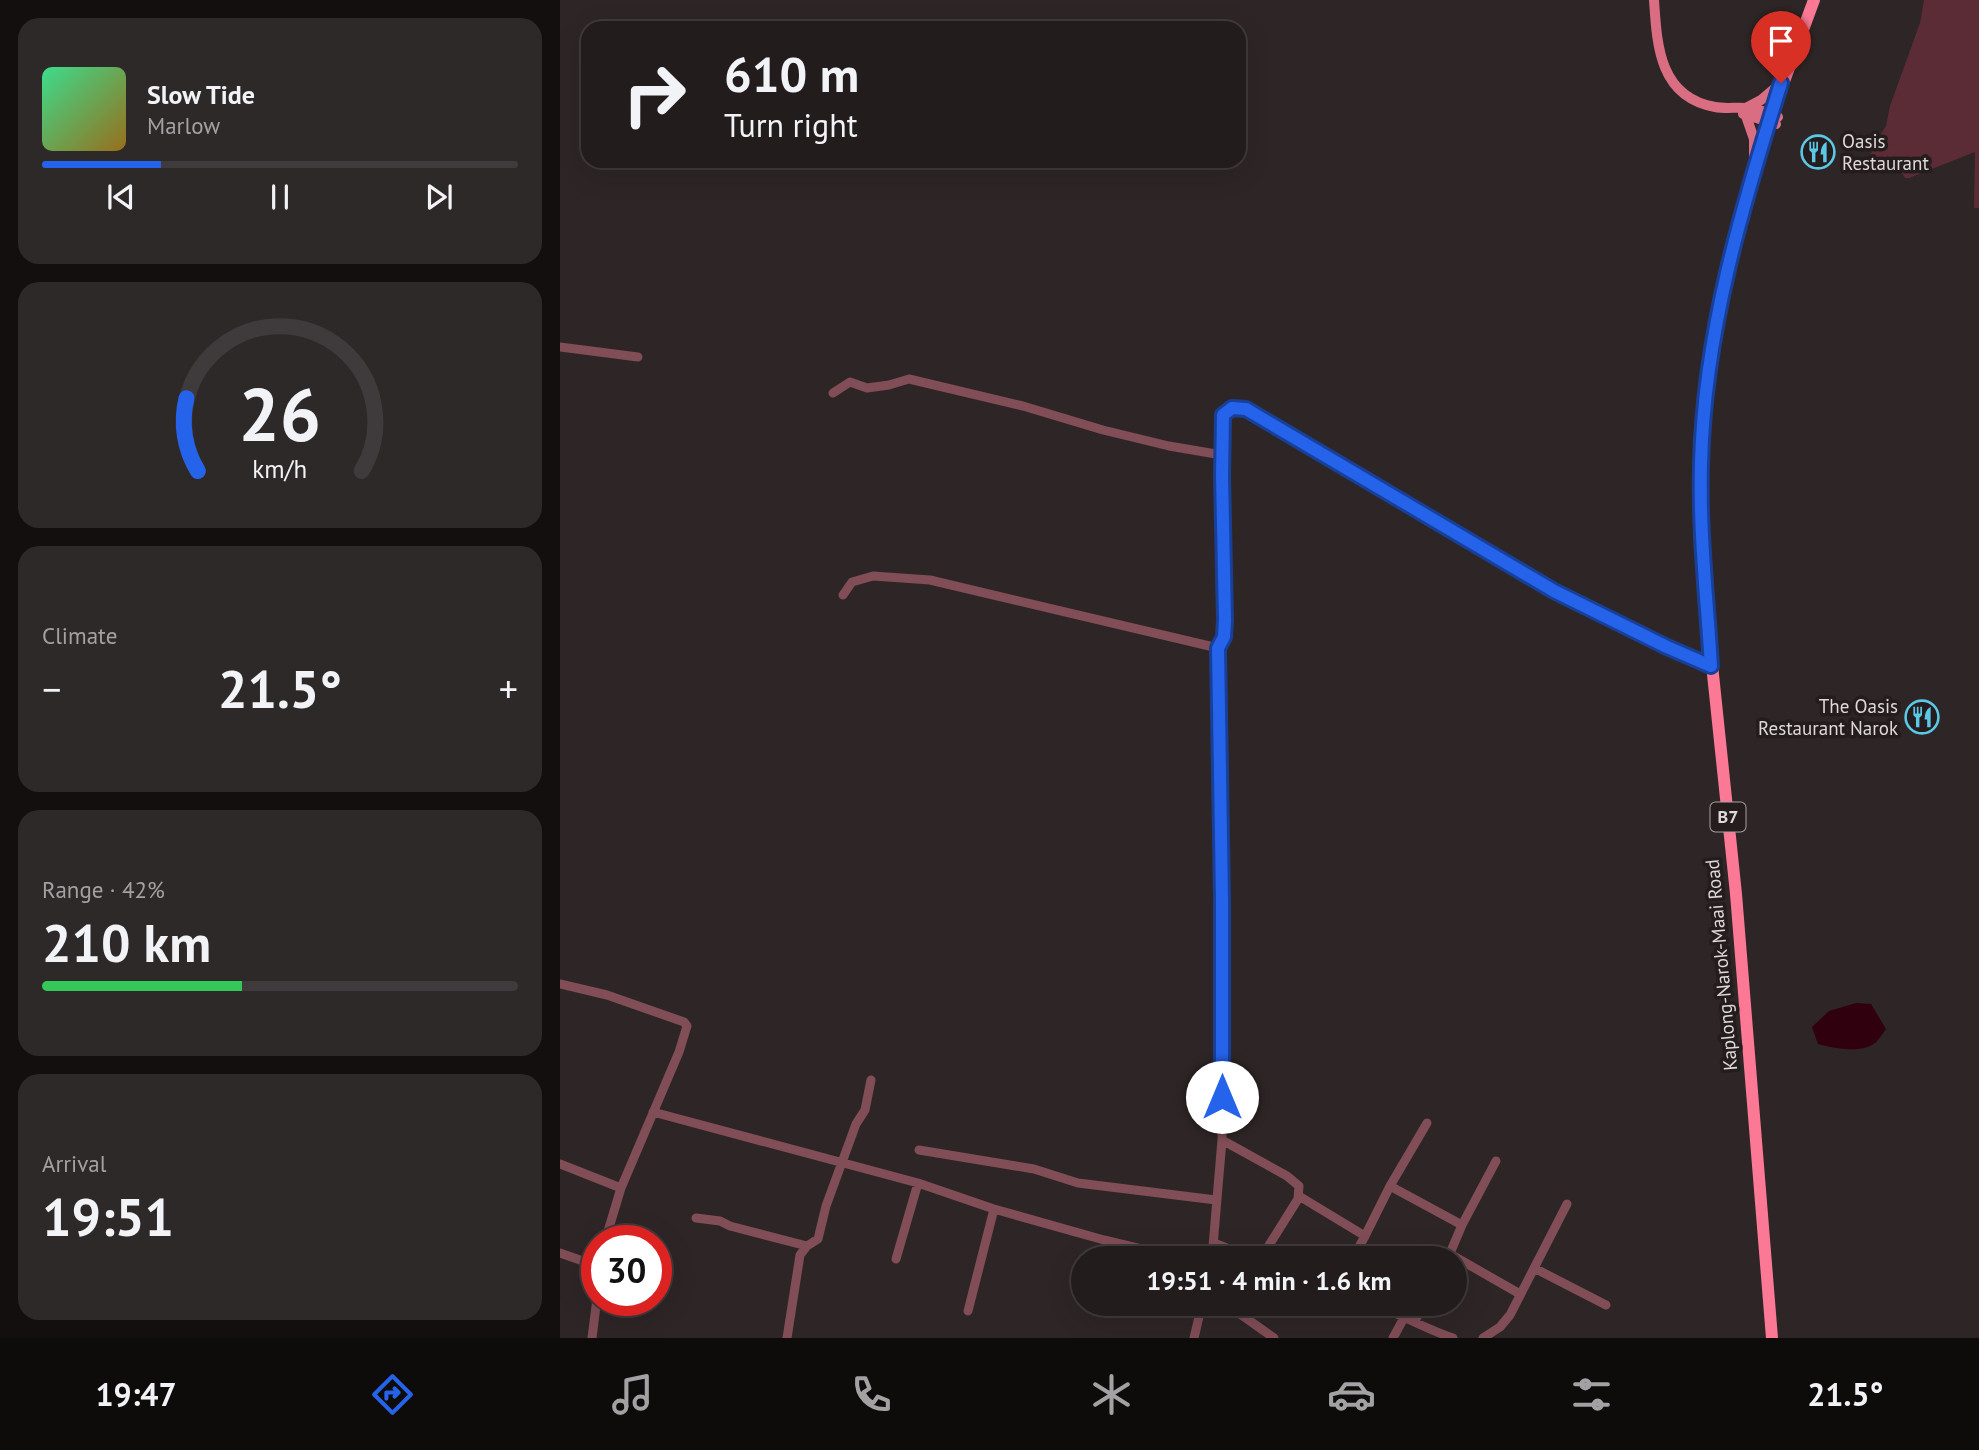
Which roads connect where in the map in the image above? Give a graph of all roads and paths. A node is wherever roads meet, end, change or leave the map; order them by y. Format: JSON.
{"nodes":[{"id":1,"x":1654,"y":0,"type":"edge"},
{"id":2,"x":1814,"y":0,"type":"edge"},
{"id":3,"x":1822,"y":0,"type":"edge"},
{"id":4,"x":1781,"y":83,"type":"junction"},
{"id":5,"x":1743,"y":111,"type":"junction"},
{"id":6,"x":1774,"y":119,"type":"junction"},
{"id":7,"x":1754,"y":169,"type":"junction"},
{"id":8,"x":1721,"y":296,"type":"junction"},
{"id":9,"x":560,"y":347,"type":"edge"},
{"id":10,"x":638,"y":357,"type":"dead end"},
{"id":11,"x":833,"y":393,"type":"dead end"},
{"id":12,"x":1222,"y":455,"type":"junction"},
{"id":13,"x":843,"y":595,"type":"dead end"},
{"id":14,"x":1218,"y":648,"type":"junction"},
{"id":15,"x":1711,"y":666,"type":"junction"},
{"id":16,"x":560,"y":984,"type":"edge"},
{"id":17,"x":871,"y":1080,"type":"dead end"},
{"id":18,"x":653,"y":1112,"type":"junction"},
{"id":19,"x":1427,"y":1123,"type":"dead end"},
{"id":20,"x":1222,"y":1140,"type":"junction"},
{"id":21,"x":919,"y":1150,"type":"dead end"},
{"id":22,"x":1496,"y":1161,"type":"dead end"},
{"id":23,"x":560,"y":1164,"type":"edge"},
{"id":24,"x":843,"y":1164,"type":"junction"},
{"id":25,"x":918,"y":1183,"type":"junction"},
{"id":26,"x":1390,"y":1186,"type":"junction"},
{"id":27,"x":621,"y":1188,"type":"junction"},
{"id":28,"x":1299,"y":1196,"type":"junction"},
{"id":29,"x":1216,"y":1200,"type":"junction"},
{"id":30,"x":1567,"y":1204,"type":"dead end"},
{"id":31,"x":994,"y":1209,"type":"junction"},
{"id":32,"x":696,"y":1218,"type":"dead end"},
{"id":33,"x":610,"y":1225,"type":"edge"},
{"id":34,"x":1462,"y":1225,"type":"junction"},
{"id":35,"x":1365,"y":1236,"type":"junction"},
{"id":36,"x":1214,"y":1243,"type":"junction"},
{"id":37,"x":807,"y":1246,"type":"junction"},
{"id":38,"x":1129,"y":1246,"type":"edge"},
{"id":39,"x":1214,"y":1246,"type":"edge"},
{"id":40,"x":1222,"y":1246,"type":"edge"},
{"id":41,"x":1268,"y":1246,"type":"edge"},
{"id":42,"x":1360,"y":1246,"type":"edge"},
{"id":43,"x":1453,"y":1246,"type":"edge"},
{"id":44,"x":560,"y":1253,"type":"edge"},
{"id":45,"x":896,"y":1259,"type":"dead end"},
{"id":46,"x":581,"y":1260,"type":"edge"},
{"id":47,"x":1467,"y":1266,"type":"edge"},
{"id":48,"x":1536,"y":1269,"type":"junction"},
{"id":49,"x":1520,"y":1294,"type":"junction"},
{"id":50,"x":1606,"y":1305,"type":"dead end"},
{"id":51,"x":968,"y":1311,"type":"dead end"},
{"id":52,"x":595,"y":1316,"type":"edge"},
{"id":53,"x":1199,"y":1316,"type":"edge"},
{"id":54,"x":1243,"y":1316,"type":"edge"},
{"id":55,"x":1405,"y":1316,"type":"joint"},
{"id":56,"x":1418,"y":1316,"type":"edge"},
{"id":57,"x":1415,"y":1321,"type":"junction"},
{"id":58,"x":592,"y":1338,"type":"edge"},
{"id":59,"x":787,"y":1338,"type":"edge"},
{"id":60,"x":1194,"y":1338,"type":"edge"},
{"id":61,"x":1274,"y":1338,"type":"edge"},
{"id":62,"x":1393,"y":1338,"type":"edge"},
{"id":63,"x":1453,"y":1338,"type":"edge"},
{"id":64,"x":1483,"y":1338,"type":"edge"},
{"id":65,"x":1772,"y":1338,"type":"edge"}],
"edges":[{"from":1,"to":5,"type":"main road"},
{"from":2,"to":4,"type":"highway","name":"Kaplong-Narok-Maai Road","number":"B7"},
{"from":3,"to":6,"type":"highway","name":"Kaplong-Narok-Maai Road","number":"B7"},
{"from":4,"to":5,"type":"main road"},
{"from":4,"to":6,"type":"highway","name":"Kaplong-Narok-Maai Road","number":"B7"},
{"from":5,"to":6,"type":"main road"},
{"from":5,"to":7,"type":"main road"},
{"from":6,"to":7,"type":"highway","name":"Kaplong-Narok-Maai Road","number":"B7"},
{"from":6,"to":8,"type":"highway","name":"Kaplong-Narok-Maai Road","number":"B7"},
{"from":7,"to":8,"type":"highway","name":"Kaplong-Narok-Maai Road","number":"B7"},
{"from":8,"to":15,"type":"highway","name":"Kaplong-Narok-Maai Road","number":"B7"},
{"from":9,"to":10,"type":"street"},
{"from":11,"to":12,"type":"street"},
{"from":12,"to":14,"type":"street"},
{"from":12,"to":15,"type":"street"},
{"from":13,"to":14,"type":"street"},
{"from":14,"to":20,"type":"street"},
{"from":15,"to":65,"type":"highway","name":"Kaplong-Narok-Maai Road","number":"B7"},
{"from":16,"to":18,"type":"street"},
{"from":17,"to":24,"type":"street"},
{"from":18,"to":24,"type":"street"},
{"from":18,"to":27,"type":"street"},
{"from":19,"to":26,"type":"street"},
{"from":20,"to":28,"type":"street"},
{"from":20,"to":29,"type":"street"},
{"from":21,"to":29,"type":"street"},
{"from":22,"to":34,"type":"street"},
{"from":23,"to":27,"type":"street"},
{"from":24,"to":25,"type":"street"},
{"from":24,"to":37,"type":"street"},
{"from":25,"to":31,"type":"street"},
{"from":25,"to":45,"type":"street"},
{"from":26,"to":34,"type":"street"},
{"from":26,"to":35,"type":"street"},
{"from":27,"to":33,"type":"street"},
{"from":28,"to":35,"type":"street"},
{"from":28,"to":41,"type":"street"},
{"from":29,"to":36,"type":"street"},
{"from":30,"to":48,"type":"street"},
{"from":31,"to":38,"type":"street"},
{"from":31,"to":51,"type":"street"},
{"from":32,"to":37,"type":"street"},
{"from":34,"to":43,"type":"street"},
{"from":35,"to":42,"type":"street"},
{"from":36,"to":39,"type":"street"},
{"from":36,"to":40,"type":"street"},
{"from":37,"to":59,"type":"street"},
{"from":44,"to":46,"type":"street"},
{"from":47,"to":49,"type":"street"},
{"from":48,"to":49,"type":"street"},
{"from":48,"to":50,"type":"street"},
{"from":49,"to":64,"type":"street"},
{"from":52,"to":58,"type":"street"},
{"from":53,"to":60,"type":"street"},
{"from":54,"to":61,"type":"street"},
{"from":55,"to":57,"type":"street"},
{"from":55,"to":62,"type":"street"},
{"from":56,"to":57,"type":"street"},
{"from":57,"to":63,"type":"street"}]}
